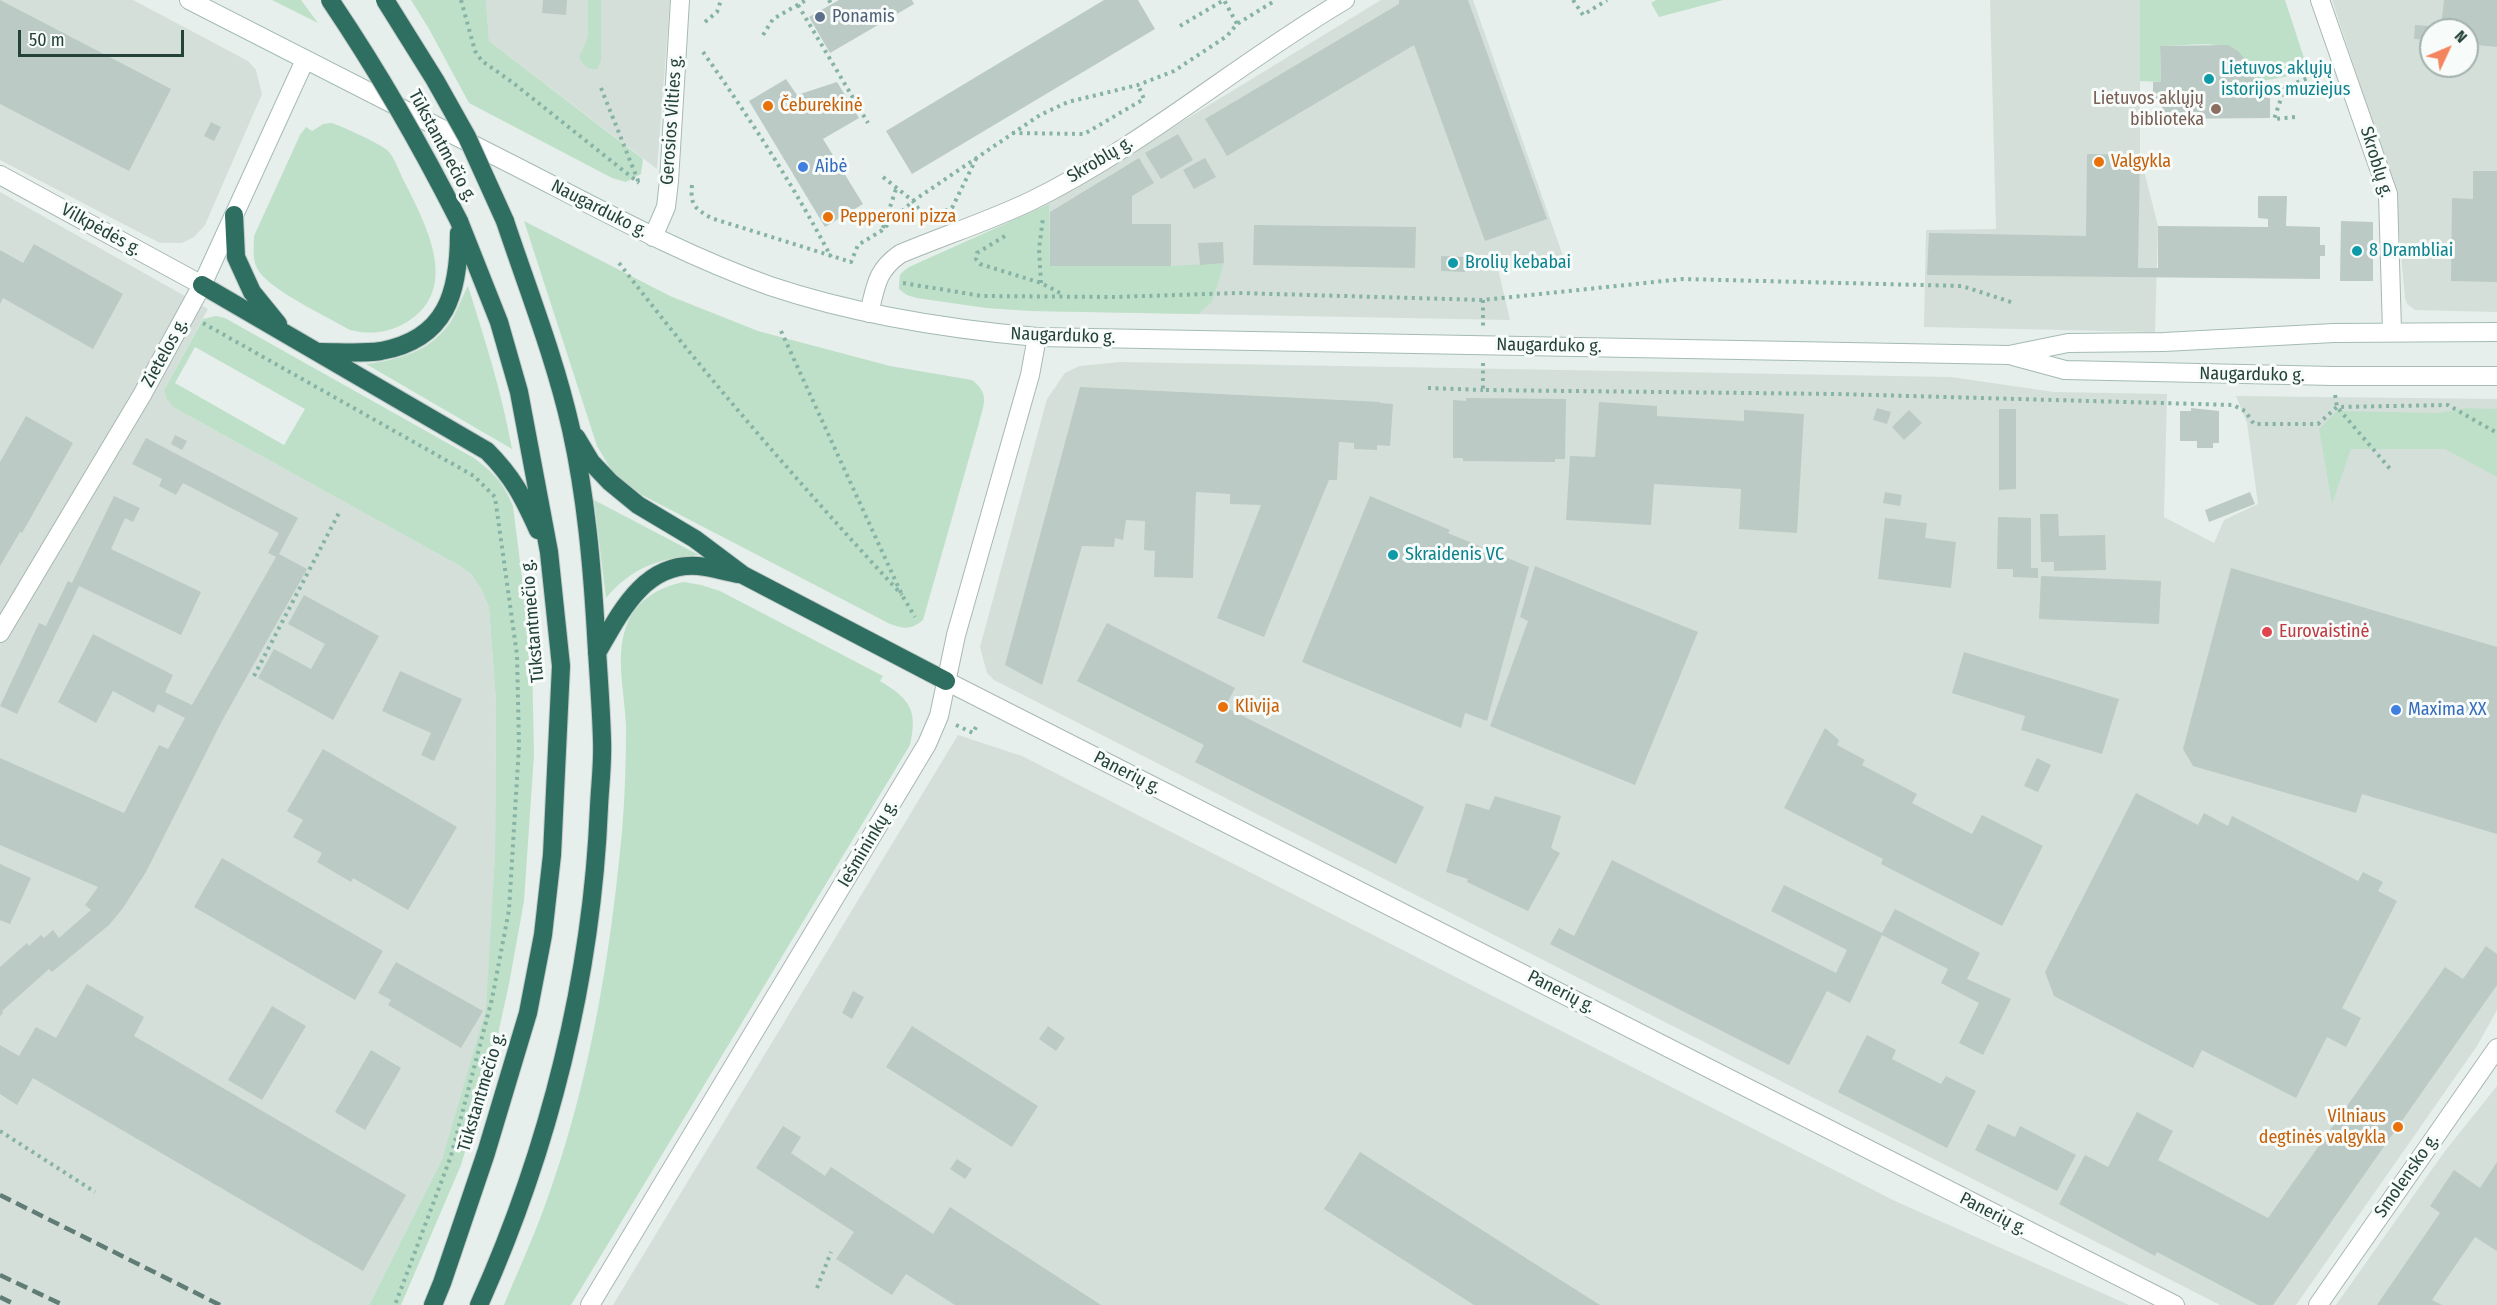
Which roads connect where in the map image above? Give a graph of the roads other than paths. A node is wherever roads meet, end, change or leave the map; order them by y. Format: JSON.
{"nodes":[{"id":1,"x":189,"y":0,"type":"edge"},
{"id":2,"x":330,"y":0,"type":"edge"},
{"id":3,"x":385,"y":0,"type":"edge"},
{"id":4,"x":680,"y":0,"type":"edge"},
{"id":5,"x":1345,"y":0,"type":"edge"},
{"id":6,"x":2319,"y":0,"type":"edge"},
{"id":7,"x":305,"y":60,"type":"junction"},
{"id":8,"x":0,"y":175,"type":"edge"},
{"id":9,"x":234,"y":215,"type":"junction"},
{"id":10,"x":459,"y":221,"type":"junction"},
{"id":11,"x":653,"y":237,"type":"junction"},
{"id":12,"x":202,"y":285,"type":"junction"},
{"id":13,"x":869,"y":313,"type":"junction"},
{"id":14,"x":2392,"y":332,"type":"junction"},
{"id":15,"x":2497,"y":332,"type":"edge"},
{"id":16,"x":285,"y":333,"type":"junction"},
{"id":17,"x":1037,"y":337,"type":"junction"},
{"id":18,"x":319,"y":352,"type":"junction"},
{"id":19,"x":2008,"y":355,"type":"junction"},
{"id":20,"x":2497,"y":376,"type":"edge"},
{"id":21,"x":571,"y":430,"type":"junction"},
{"id":22,"x":549,"y":552,"type":"junction"},
{"id":23,"x":743,"y":575,"type":"junction"},
{"id":24,"x":0,"y":633,"type":"edge"},
{"id":25,"x":597,"y":653,"type":"junction"},
{"id":26,"x":946,"y":681,"type":"junction"},
{"id":27,"x":2497,"y":1048,"type":"edge"},
{"id":28,"x":433,"y":1305,"type":"edge"},
{"id":29,"x":479,"y":1305,"type":"edge"},
{"id":30,"x":590,"y":1305,"type":"edge"},
{"id":31,"x":2175,"y":1305,"type":"edge"},
{"id":32,"x":2318,"y":1305,"type":"edge"}],
"edges":[{"from":1,"to":7,"type":"street","name":"Naugarduko g."},
{"from":2,"to":10,"type":"highway","name":"Tūkstantmečio g.","bridge":true},
{"from":3,"to":21,"type":"highway","name":"Tūkstantmečio g.","bridge":true},
{"from":4,"to":11,"type":"street","name":"Gerosios Vilties g."},
{"from":5,"to":13,"type":"street","name":"Skroblų g."},
{"from":6,"to":14,"type":"street","name":"Skroblų g."},
{"from":7,"to":9,"type":"street","name":"Zietelos g."},
{"from":7,"to":11,"type":"street","name":"Naugarduko g."},
{"from":8,"to":12,"type":"street","name":"Vilkpėdės g."},
{"from":9,"to":12,"type":"street","name":"Zietelos g."},
{"from":9,"to":16,"type":"highway"},
{"from":10,"to":18,"type":"highway"},
{"from":10,"to":22,"type":"highway","name":"Tūkstantmečio g."},
{"from":11,"to":13,"type":"street","name":"Naugarduko g."},
{"from":12,"to":16,"type":"highway"},
{"from":12,"to":24,"type":"street","name":"Zietelos g."},
{"from":13,"to":17,"type":"street","name":"Naugarduko g."},
{"from":14,"to":15,"type":"street","name":"Naugarduko g."},
{"from":14,"to":19,"type":"street","name":"Naugarduko g."},
{"from":16,"to":18,"type":"highway"},
{"from":17,"to":19,"type":"street","name":"Naugarduko g."},
{"from":17,"to":26,"type":"street","name":"Iešmininkų g."},
{"from":18,"to":22,"type":"highway"},
{"from":19,"to":20,"type":"street","name":"Naugarduko g."},
{"from":21,"to":23,"type":"highway"},
{"from":21,"to":25,"type":"highway","name":"Tūkstantmečio g."},
{"from":22,"to":28,"type":"highway","name":"Tūkstantmečio g."},
{"from":23,"to":25,"type":"highway"},
{"from":23,"to":26,"type":"highway"},
{"from":25,"to":29,"type":"highway","name":"Tūkstantmečio g."},
{"from":26,"to":30,"type":"street","name":"Iešmininkų g."},
{"from":26,"to":31,"type":"street","name":"Panerių g."},
{"from":27,"to":32,"type":"street","name":"Smolensko g."}]}
